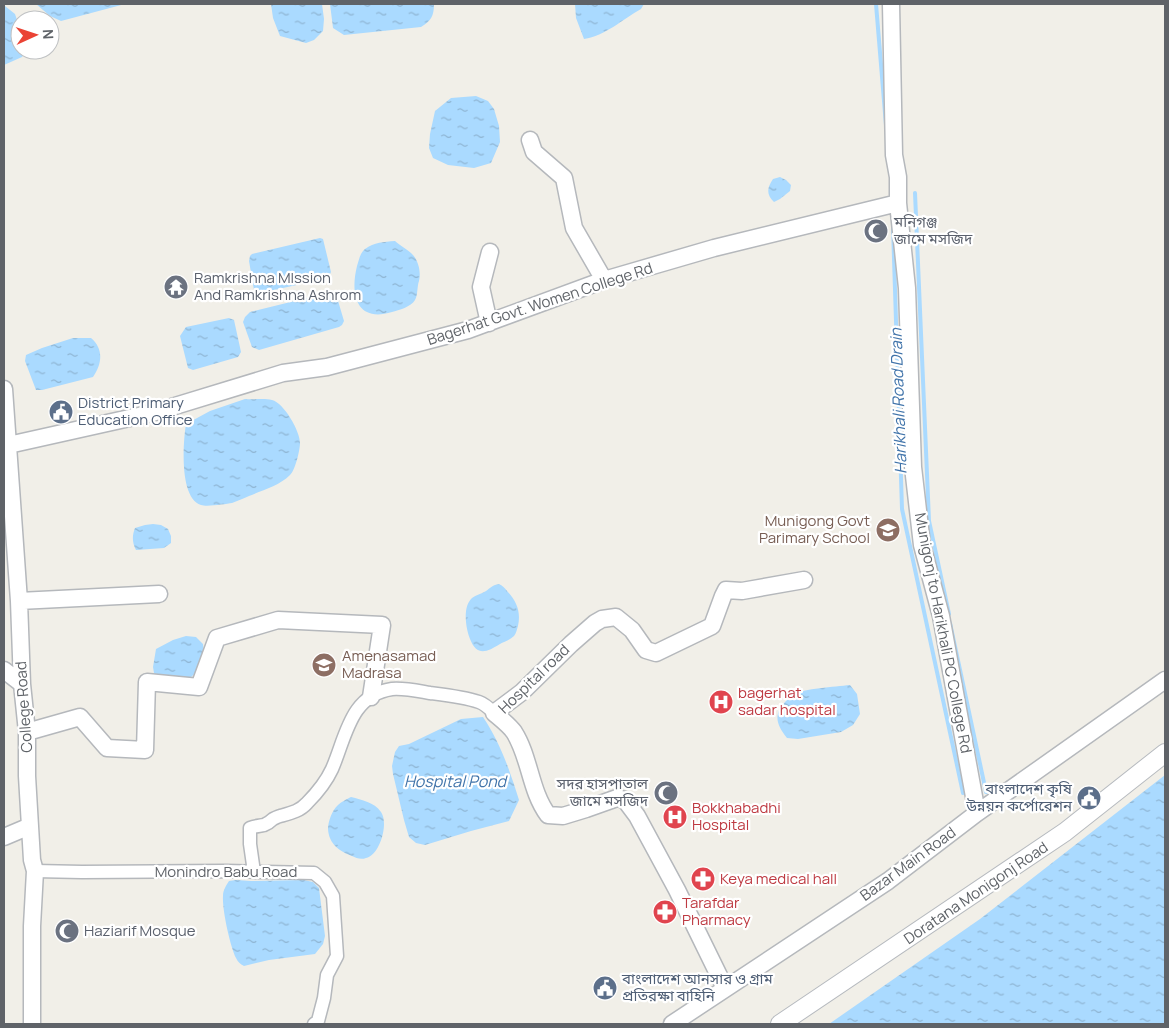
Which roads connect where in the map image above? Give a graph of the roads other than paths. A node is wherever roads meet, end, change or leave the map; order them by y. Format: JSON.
{"nodes":[{"id":1,"x":891,"y":4,"type":"edge"},
{"id":2,"x":530,"y":140,"type":"dead end"},
{"id":3,"x":898,"y":203,"type":"junction"},
{"id":4,"x":490,"y":252,"type":"dead end"},
{"id":5,"x":604,"y":280,"type":"junction"},
{"id":6,"x":489,"y":322,"type":"junction"},
{"id":7,"x":4,"y":389,"type":"edge"},
{"id":8,"x":6,"y":446,"type":"edge"},
{"id":9,"x":804,"y":580,"type":"dead end"},
{"id":10,"x":159,"y":594,"type":"dead end"},
{"id":11,"x":19,"y":601,"type":"junction"},
{"id":12,"x":4,"y":670,"type":"edge"},
{"id":13,"x":1165,"y":680,"type":"edge"},
{"id":14,"x":22,"y":684,"type":"junction"},
{"id":15,"x":371,"y":697,"type":"junction"},
{"id":16,"x":494,"y":713,"type":"junction"},
{"id":17,"x":27,"y":732,"type":"junction"},
{"id":18,"x":1165,"y":753,"type":"edge"},
{"id":19,"x":977,"y":813,"type":"junction"},
{"id":20,"x":30,"y":826,"type":"junction"},
{"id":21,"x":4,"y":837,"type":"edge"},
{"id":22,"x":36,"y":871,"type":"junction"},
{"id":23,"x":254,"y":872,"type":"junction"},
{"id":24,"x":726,"y":988,"type":"junction"},
{"id":25,"x":32,"y":1024,"type":"edge"},
{"id":26,"x":314,"y":1024,"type":"edge"},
{"id":27,"x":672,"y":1024,"type":"edge"},
{"id":28,"x":780,"y":1024,"type":"edge"}],
"edges":[{"from":1,"to":3,"type":"street","name":"Munigonj to Harikhali PC College Rd"},
{"from":2,"to":5,"type":"street"},
{"from":3,"to":5,"type":"street","name":"Bagerhat Govt. Women College Rd"},
{"from":3,"to":19,"type":"street","name":"Munigonj to Harikhali PC College Rd"},
{"from":4,"to":6,"type":"street"},
{"from":5,"to":6,"type":"street","name":"Bagerhat Govt. Women College Rd"},
{"from":6,"to":8,"type":"street","name":"Bagerhat Govt. Women College Rd"},
{"from":7,"to":8,"type":"street","name":"College Road"},
{"from":8,"to":11,"type":"street","name":"College Road"},
{"from":9,"to":16,"type":"street","name":"Hospital road"},
{"from":10,"to":11,"type":"street"},
{"from":11,"to":14,"type":"street","name":"College Road"},
{"from":12,"to":14,"type":"street"},
{"from":13,"to":19,"type":"street","name":"Bazar Main Road"},
{"from":14,"to":17,"type":"street","name":"College Road"},
{"from":15,"to":16,"type":"street"},
{"from":15,"to":17,"type":"street"},
{"from":15,"to":23,"type":"street"},
{"from":16,"to":24,"type":"street","name":"Hospital road"},
{"from":17,"to":20,"type":"street","name":"College Road"},
{"from":18,"to":28,"type":"main road","name":"Doratana Monigonj Road"},
{"from":19,"to":24,"type":"street","name":"Bazar Main Road"},
{"from":20,"to":21,"type":"street"},
{"from":20,"to":22,"type":"street","name":"College Road"},
{"from":22,"to":23,"type":"street","name":"Monindro Babu Road"},
{"from":22,"to":25,"type":"street","name":"College Road"},
{"from":23,"to":26,"type":"street","name":"Monindro Babu Road"},
{"from":24,"to":27,"type":"street","name":"Bazar Main Road"}]}
